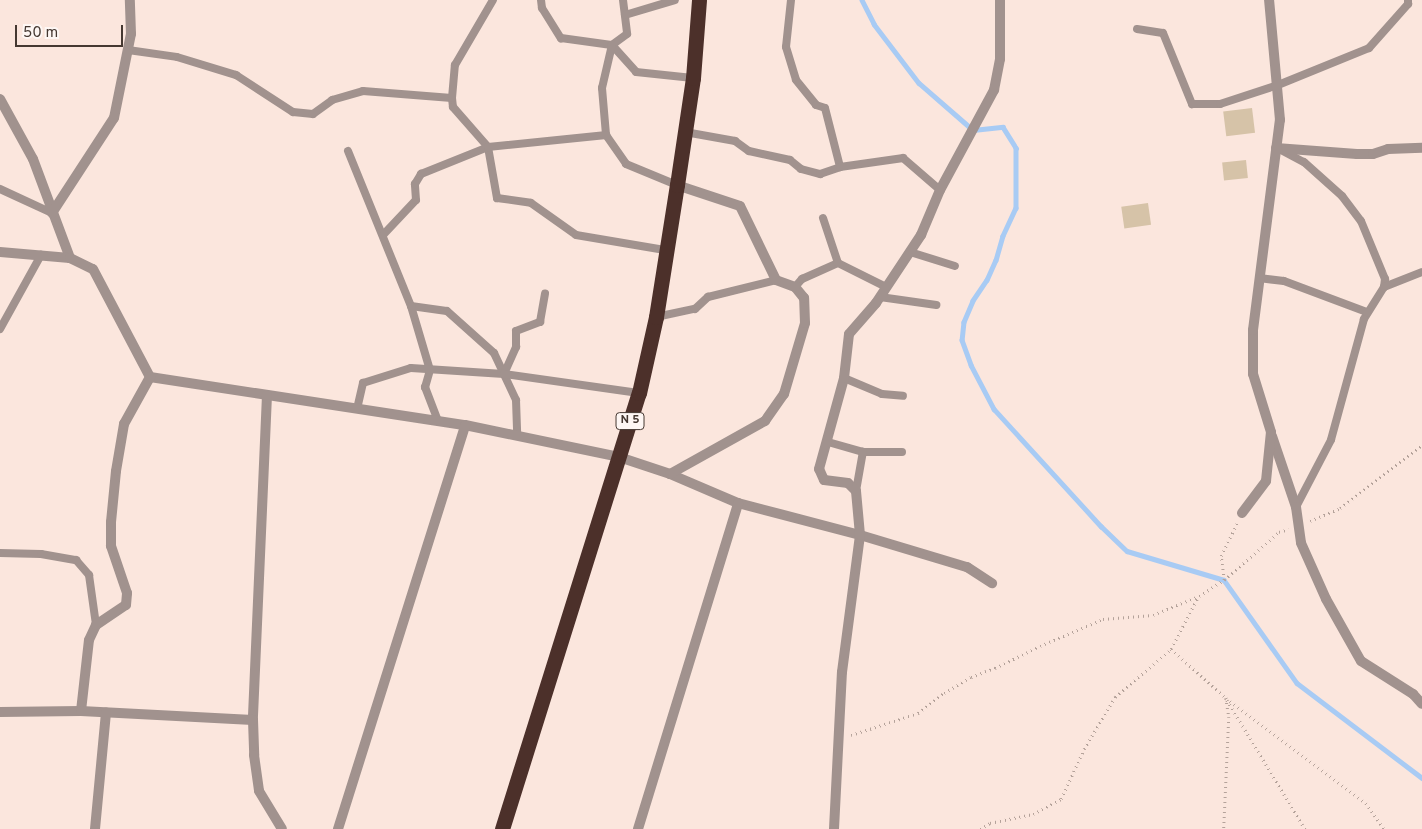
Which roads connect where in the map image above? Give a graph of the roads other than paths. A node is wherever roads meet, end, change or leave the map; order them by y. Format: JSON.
{"nodes":[{"id":1,"x":130,"y":0,"type":"edge"},
{"id":2,"x":494,"y":0,"type":"edge"},
{"id":3,"x":541,"y":0,"type":"edge"},
{"id":4,"x":623,"y":0,"type":"edge"},
{"id":5,"x":675,"y":0,"type":"edge"},
{"id":6,"x":700,"y":0,"type":"edge"},
{"id":7,"x":791,"y":0,"type":"edge"},
{"id":8,"x":1000,"y":0,"type":"edge"},
{"id":9,"x":1269,"y":0,"type":"edge"},
{"id":10,"x":1408,"y":0,"type":"edge"},
{"id":11,"x":625,"y":15,"type":"junction"},
{"id":12,"x":1137,"y":29,"type":"dead end"},
{"id":13,"x":612,"y":44,"type":"junction"},
{"id":14,"x":128,"y":50,"type":"junction"},
{"id":15,"x":693,"y":78,"type":"junction"},
{"id":16,"x":1278,"y":84,"type":"junction"},
{"id":17,"x":452,"y":98,"type":"junction"},
{"id":18,"x":0,"y":99,"type":"edge"},
{"id":19,"x":685,"y":132,"type":"junction"},
{"id":20,"x":606,"y":135,"type":"junction"},
{"id":21,"x":488,"y":147,"type":"junction"},
{"id":22,"x":1276,"y":148,"type":"junction"},
{"id":23,"x":1422,"y":148,"type":"edge"},
{"id":24,"x":348,"y":152,"type":"dead end"},
{"id":25,"x":840,"y":167,"type":"junction"},
{"id":26,"x":677,"y":185,"type":"junction"},
{"id":27,"x":0,"y":189,"type":"edge"},
{"id":28,"x":940,"y":190,"type":"junction"},
{"id":29,"x":52,"y":213,"type":"junction"},
{"id":30,"x":823,"y":218,"type":"dead end"},
{"id":31,"x":383,"y":236,"type":"junction"},
{"id":32,"x":665,"y":250,"type":"junction"},
{"id":33,"x":0,"y":252,"type":"edge"},
{"id":34,"x":910,"y":252,"type":"junction"},
{"id":35,"x":41,"y":255,"type":"junction"},
{"id":36,"x":70,"y":258,"type":"junction"},
{"id":37,"x":838,"y":263,"type":"junction"},
{"id":38,"x":955,"y":266,"type":"dead end"},
{"id":39,"x":1422,"y":272,"type":"edge"},
{"id":40,"x":1259,"y":278,"type":"junction"},
{"id":41,"x":776,"y":280,"type":"junction"},
{"id":42,"x":795,"y":287,"type":"junction"},
{"id":43,"x":1384,"y":287,"type":"junction"},
{"id":44,"x":886,"y":288,"type":"junction"},
{"id":45,"x":545,"y":293,"type":"dead end"},
{"id":46,"x":880,"y":297,"type":"junction"},
{"id":47,"x":936,"y":304,"type":"dead end"},
{"id":48,"x":411,"y":306,"type":"junction"},
{"id":49,"x":1367,"y":312,"type":"junction"},
{"id":50,"x":656,"y":317,"type":"junction"},
{"id":51,"x":0,"y":329,"type":"edge"},
{"id":52,"x":430,"y":370,"type":"junction"},
{"id":53,"x":504,"y":374,"type":"junction"},
{"id":54,"x":150,"y":377,"type":"junction"},
{"id":55,"x":844,"y":378,"type":"junction"},
{"id":56,"x":639,"y":393,"type":"junction"},
{"id":57,"x":267,"y":395,"type":"junction"},
{"id":58,"x":903,"y":396,"type":"dead end"},
{"id":59,"x":357,"y":409,"type":"junction"},
{"id":60,"x":438,"y":421,"type":"junction"},
{"id":61,"x":465,"y":425,"type":"junction"},
{"id":62,"x":1271,"y":432,"type":"junction"},
{"id":63,"x":517,"y":435,"type":"junction"},
{"id":64,"x":828,"y":442,"type":"junction"},
{"id":65,"x":863,"y":452,"type":"junction"},
{"id":66,"x":902,"y":452,"type":"dead end"},
{"id":67,"x":619,"y":458,"type":"junction"},
{"id":68,"x":670,"y":474,"type":"junction"},
{"id":69,"x":856,"y":491,"type":"junction"},
{"id":70,"x":738,"y":503,"type":"junction"},
{"id":71,"x":1296,"y":507,"type":"junction"},
{"id":72,"x":1242,"y":512,"type":"road end"},
{"id":73,"x":860,"y":535,"type":"junction"},
{"id":74,"x":0,"y":553,"type":"edge"},
{"id":75,"x":992,"y":583,"type":"dead end"},
{"id":76,"x":96,"y":625,"type":"junction"},
{"id":77,"x":1422,"y":704,"type":"edge"},
{"id":78,"x":81,"y":711,"type":"junction"},
{"id":79,"x":0,"y":712,"type":"edge"},
{"id":80,"x":106,"y":713,"type":"junction"},
{"id":81,"x":253,"y":720,"type":"junction"},
{"id":82,"x":95,"y":829,"type":"edge"},
{"id":83,"x":282,"y":829,"type":"edge"},
{"id":84,"x":338,"y":829,"type":"edge"},
{"id":85,"x":502,"y":829,"type":"edge"},
{"id":86,"x":638,"y":829,"type":"edge"},
{"id":87,"x":834,"y":829,"type":"edge"}],
"edges":[{"from":1,"to":14,"type":"street"},
{"from":2,"to":17,"type":"lane"},
{"from":3,"to":13,"type":"lane"},
{"from":4,"to":11,"type":"lane"},
{"from":5,"to":11,"type":"lane"},
{"from":6,"to":15,"type":"highway","number":"N 5"},
{"from":7,"to":25,"type":"lane"},
{"from":8,"to":28,"type":"street"},
{"from":9,"to":16,"type":"street"},
{"from":10,"to":16,"type":"lane"},
{"from":11,"to":13,"type":"lane"},
{"from":12,"to":16,"type":"lane"},
{"from":13,"to":15,"type":"lane"},
{"from":13,"to":20,"type":"lane"},
{"from":14,"to":17,"type":"lane"},
{"from":14,"to":29,"type":"street"},
{"from":15,"to":19,"type":"highway","number":"N 5"},
{"from":16,"to":22,"type":"street"},
{"from":17,"to":21,"type":"lane"},
{"from":18,"to":29,"type":"street"},
{"from":19,"to":25,"type":"lane"},
{"from":19,"to":26,"type":"highway","number":"N 5"},
{"from":20,"to":21,"type":"lane"},
{"from":20,"to":26,"type":"lane"},
{"from":21,"to":31,"type":"lane"},
{"from":21,"to":32,"type":"lane"},
{"from":22,"to":23,"type":"street"},
{"from":22,"to":40,"type":"street"},
{"from":22,"to":43,"type":"lane"},
{"from":24,"to":31,"type":"lane"},
{"from":25,"to":28,"type":"lane"},
{"from":26,"to":32,"type":"highway","number":"N 5"},
{"from":26,"to":41,"type":"street"},
{"from":27,"to":29,"type":"lane"},
{"from":28,"to":34,"type":"street"},
{"from":29,"to":36,"type":"street"},
{"from":30,"to":37,"type":"lane"},
{"from":31,"to":48,"type":"lane"},
{"from":32,"to":50,"type":"highway","number":"N 5"},
{"from":33,"to":35,"type":"street"},
{"from":34,"to":38,"type":"lane"},
{"from":34,"to":44,"type":"street"},
{"from":35,"to":36,"type":"street"},
{"from":35,"to":51,"type":"lane"},
{"from":36,"to":54,"type":"street"},
{"from":37,"to":42,"type":"lane"},
{"from":37,"to":44,"type":"lane"},
{"from":39,"to":43,"type":"lane"},
{"from":40,"to":49,"type":"lane"},
{"from":40,"to":62,"type":"street"},
{"from":41,"to":42,"type":"street"},
{"from":41,"to":50,"type":"lane"},
{"from":42,"to":68,"type":"street"},
{"from":43,"to":49,"type":"lane"},
{"from":44,"to":46,"type":"street"},
{"from":45,"to":53,"type":"lane"},
{"from":46,"to":47,"type":"lane"},
{"from":46,"to":55,"type":"street"},
{"from":48,"to":52,"type":"lane"},
{"from":48,"to":53,"type":"lane"},
{"from":49,"to":71,"type":"lane"},
{"from":50,"to":56,"type":"highway","number":"N 5"},
{"from":52,"to":53,"type":"lane"},
{"from":52,"to":59,"type":"lane"},
{"from":52,"to":60,"type":"lane"},
{"from":53,"to":56,"type":"lane"},
{"from":53,"to":63,"type":"lane"},
{"from":54,"to":57,"type":"street"},
{"from":54,"to":76,"type":"street"},
{"from":55,"to":58,"type":"lane"},
{"from":55,"to":64,"type":"street"},
{"from":56,"to":67,"type":"highway","number":"N 5"},
{"from":57,"to":59,"type":"street"},
{"from":57,"to":81,"type":"street"},
{"from":59,"to":60,"type":"street"},
{"from":60,"to":61,"type":"street"},
{"from":61,"to":63,"type":"street"},
{"from":61,"to":84,"type":"street"},
{"from":62,"to":71,"type":"street"},
{"from":62,"to":72,"type":"street"},
{"from":63,"to":67,"type":"street"},
{"from":64,"to":65,"type":"lane"},
{"from":64,"to":69,"type":"street"},
{"from":65,"to":66,"type":"lane"},
{"from":65,"to":69,"type":"lane"},
{"from":67,"to":68,"type":"street"},
{"from":67,"to":85,"type":"highway","number":"N 5"},
{"from":68,"to":70,"type":"street"},
{"from":69,"to":73,"type":"street"},
{"from":70,"to":73,"type":"street"},
{"from":70,"to":86,"type":"street"},
{"from":71,"to":77,"type":"street"},
{"from":73,"to":75,"type":"street"},
{"from":73,"to":87,"type":"street"},
{"from":74,"to":76,"type":"lane"},
{"from":76,"to":78,"type":"street"},
{"from":78,"to":79,"type":"street"},
{"from":78,"to":80,"type":"street"},
{"from":80,"to":81,"type":"street"},
{"from":80,"to":82,"type":"street"},
{"from":81,"to":83,"type":"street"}]}
